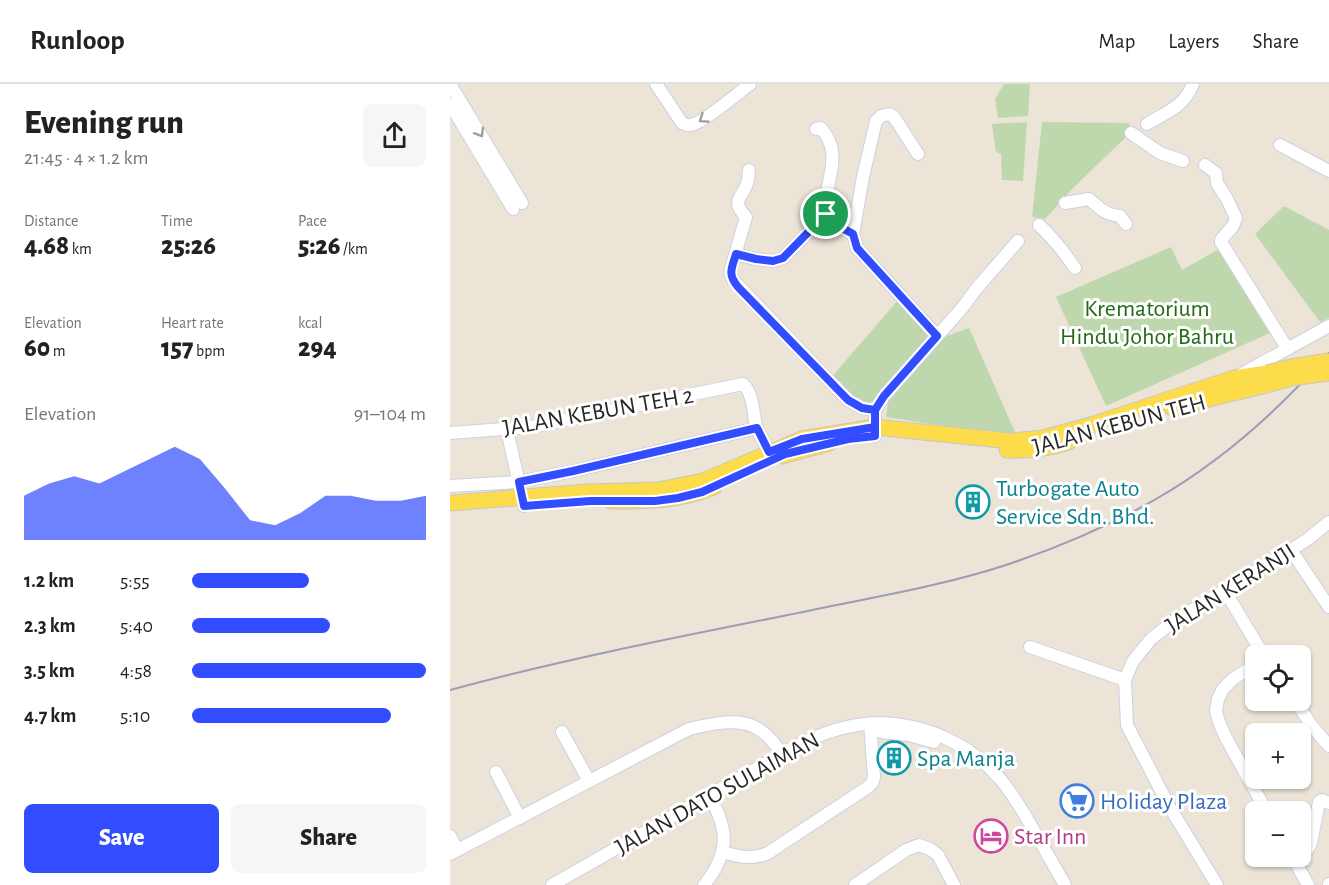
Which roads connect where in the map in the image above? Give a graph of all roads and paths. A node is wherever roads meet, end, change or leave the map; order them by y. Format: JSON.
{"nodes":[{"id":1,"x":450,"y":84,"type":"edge"},
{"id":2,"x":656,"y":84,"type":"edge"},
{"id":3,"x":750,"y":84,"type":"edge"},
{"id":4,"x":1193,"y":84,"type":"edge"},
{"id":5,"x":450,"y":104,"type":"edge"},
{"id":6,"x":1147,"y":124,"type":"dead end"},
{"id":7,"x":816,"y":129,"type":"dead end"},
{"id":8,"x":1131,"y":133,"type":"dead end"},
{"id":9,"x":1281,"y":145,"type":"dead end"},
{"id":10,"x":918,"y":154,"type":"dead end"},
{"id":11,"x":1183,"y":161,"type":"dead end"},
{"id":12,"x":1205,"y":165,"type":"dead end"},
{"id":13,"x":748,"y":170,"type":"dead end"},
{"id":14,"x":1329,"y":171,"type":"edge"},
{"id":15,"x":1065,"y":203,"type":"dead end"},
{"id":16,"x":826,"y":214,"type":"junction"},
{"id":17,"x":1126,"y":224,"type":"dead end"},
{"id":18,"x":1040,"y":225,"type":"dead end"},
{"id":19,"x":853,"y":234,"type":"junction"},
{"id":20,"x":1018,"y":241,"type":"dead end"},
{"id":21,"x":736,"y":254,"type":"junction"},
{"id":22,"x":1075,"y":268,"type":"dead end"},
{"id":23,"x":1329,"y":326,"type":"edge"},
{"id":24,"x":937,"y":336,"type":"junction"},
{"id":25,"x":1287,"y":348,"type":"junction"},
{"id":26,"x":1329,"y":361,"type":"edge"},
{"id":27,"x":1329,"y":372,"type":"edge"},
{"id":28,"x":1234,"y":378,"type":"junction"},
{"id":29,"x":1264,"y":380,"type":"junction"},
{"id":30,"x":875,"y":410,"type":"junction"},
{"id":31,"x":757,"y":428,"type":"junction"},
{"id":32,"x":507,"y":430,"type":"junction"},
{"id":33,"x":875,"y":431,"type":"junction"},
{"id":34,"x":450,"y":433,"type":"edge"},
{"id":35,"x":769,"y":452,"type":"junction"},
{"id":36,"x":450,"y":486,"type":"edge"},
{"id":37,"x":521,"y":495,"type":"junction"},
{"id":38,"x":450,"y":503,"type":"edge"},
{"id":39,"x":450,"y":512,"type":"edge"},
{"id":40,"x":1329,"y":522,"type":"edge"},
{"id":41,"x":1291,"y":550,"type":"junction"},
{"id":42,"x":1225,"y":591,"type":"junction"},
{"id":43,"x":1329,"y":607,"type":"edge"},
{"id":44,"x":1257,"y":645,"type":"edge"},
{"id":45,"x":1030,"y":647,"type":"dead end"},
{"id":46,"x":1245,"y":672,"type":"edge"},
{"id":47,"x":1125,"y":680,"type":"junction"},
{"id":48,"x":1302,"y":711,"type":"edge"},
{"id":49,"x":870,"y":728,"type":"junction"},
{"id":50,"x":562,"y":732,"type":"dead end"},
{"id":51,"x":1329,"y":746,"type":"edge"},
{"id":52,"x":783,"y":757,"type":"junction"},
{"id":53,"x":496,"y":772,"type":"dead end"},
{"id":54,"x":589,"y":782,"type":"junction"},
{"id":55,"x":711,"y":798,"type":"junction"},
{"id":56,"x":1261,"y":801,"type":"edge"},
{"id":57,"x":1329,"y":803,"type":"edge"},
{"id":58,"x":520,"y":818,"type":"junction"},
{"id":59,"x":450,"y":836,"type":"edge"},
{"id":60,"x":1311,"y":843,"type":"edge"},
{"id":61,"x":454,"y":852,"type":"edge"},
{"id":62,"x":723,"y":852,"type":"junction"},
{"id":63,"x":1301,"y":867,"type":"edge"},
{"id":64,"x":552,"y":885,"type":"edge"},
{"id":65,"x":566,"y":885,"type":"edge"},
{"id":66,"x":704,"y":885,"type":"edge"},
{"id":67,"x":857,"y":885,"type":"edge"},
{"id":68,"x":954,"y":885,"type":"edge"},
{"id":69,"x":1056,"y":885,"type":"edge"},
{"id":70,"x":1065,"y":885,"type":"edge"},
{"id":71,"x":1216,"y":885,"type":"edge"},
{"id":72,"x":1308,"y":885,"type":"edge"}],
"edges":[{"from":1,"to":5,"type":"street","one_way":true},
{"from":3,"to":2,"type":"street","one_way":true},
{"from":4,"to":6,"type":"street"},
{"from":7,"to":16,"type":"street"},
{"from":8,"to":11,"type":"street"},
{"from":9,"to":14,"type":"street"},
{"from":10,"to":19,"type":"street"},
{"from":12,"to":25,"type":"street"},
{"from":13,"to":21,"type":"street"},
{"from":15,"to":17,"type":"street"},
{"from":16,"to":19,"type":"street"},
{"from":16,"to":21,"type":"street"},
{"from":18,"to":22,"type":"street"},
{"from":19,"to":24,"type":"street"},
{"from":20,"to":24,"type":"street"},
{"from":21,"to":30,"type":"street"},
{"from":23,"to":25,"type":"street"},
{"from":24,"to":30,"type":"street"},
{"from":25,"to":28,"type":"street"},
{"from":26,"to":29,"type":"main road","name":"JALAN KEBUN TEH","bridge":true},
{"from":27,"to":29,"type":"main road","name":"JALAN KEBUN TEH","bridge":true},
{"from":28,"to":29,"type":"main road","name":"JALAN KEBUN TEH"},
{"from":28,"to":33,"type":"main road","name":"JALAN KEBUN TEH"},
{"from":29,"to":33,"type":"main road","name":"JALAN KEBUN TEH"},
{"from":30,"to":33,"type":"street"},
{"from":31,"to":32,"type":"street","name":"JALAN KEBUN TEH 2"},
{"from":31,"to":35,"type":"street"},
{"from":31,"to":37,"type":"street"},
{"from":32,"to":34,"type":"street","name":"JALAN KEBUN TEH 2"},
{"from":32,"to":37,"type":"street"},
{"from":33,"to":35,"type":"main road","name":"JALAN KEBUN TEH"},
{"from":33,"to":37,"type":"main road","name":"JALAN KEBUN TEH"},
{"from":35,"to":37,"type":"main road","name":"JALAN KEBUN TEH"},
{"from":36,"to":37,"type":"street"},
{"from":37,"to":38,"type":"main road","name":"JALAN KEBUN TEH"},
{"from":37,"to":39,"type":"main road","name":"JALAN KEBUN TEH"},
{"from":40,"to":41,"type":"street","name":"JALAN KERANJI"},
{"from":41,"to":42,"type":"street","name":"JALAN KERANJI"},
{"from":41,"to":43,"type":"street"},
{"from":42,"to":44,"type":"street"},
{"from":42,"to":47,"type":"street","name":"JALAN KERANJI"},
{"from":45,"to":47,"type":"street"},
{"from":46,"to":56,"type":"street"},
{"from":47,"to":71,"type":"street"},
{"from":48,"to":51,"type":"street"},
{"from":49,"to":52,"type":"street","name":"JALAN DATO SULAIMAN"},
{"from":49,"to":62,"type":"street"},
{"from":49,"to":69,"type":"street","name":"JALAN DATO SULAIMAN"},
{"from":49,"to":70,"type":"street","name":"JALAN DATO SULAIMAN"},
{"from":50,"to":54,"type":"street"},
{"from":52,"to":54,"type":"street"},
{"from":52,"to":55,"type":"street","name":"JALAN DATO SULAIMAN"},
{"from":53,"to":58,"type":"street"},
{"from":54,"to":58,"type":"street"},
{"from":55,"to":62,"type":"street"},
{"from":55,"to":64,"type":"street","name":"JALAN DATO SULAIMAN"},
{"from":55,"to":65,"type":"street","name":"JALAN DATO SULAIMAN"},
{"from":57,"to":60,"type":"street"},
{"from":58,"to":61,"type":"street"},
{"from":59,"to":61,"type":"street"},
{"from":62,"to":66,"type":"street"},
{"from":63,"to":72,"type":"street"},
{"from":67,"to":68,"type":"street"}]}
